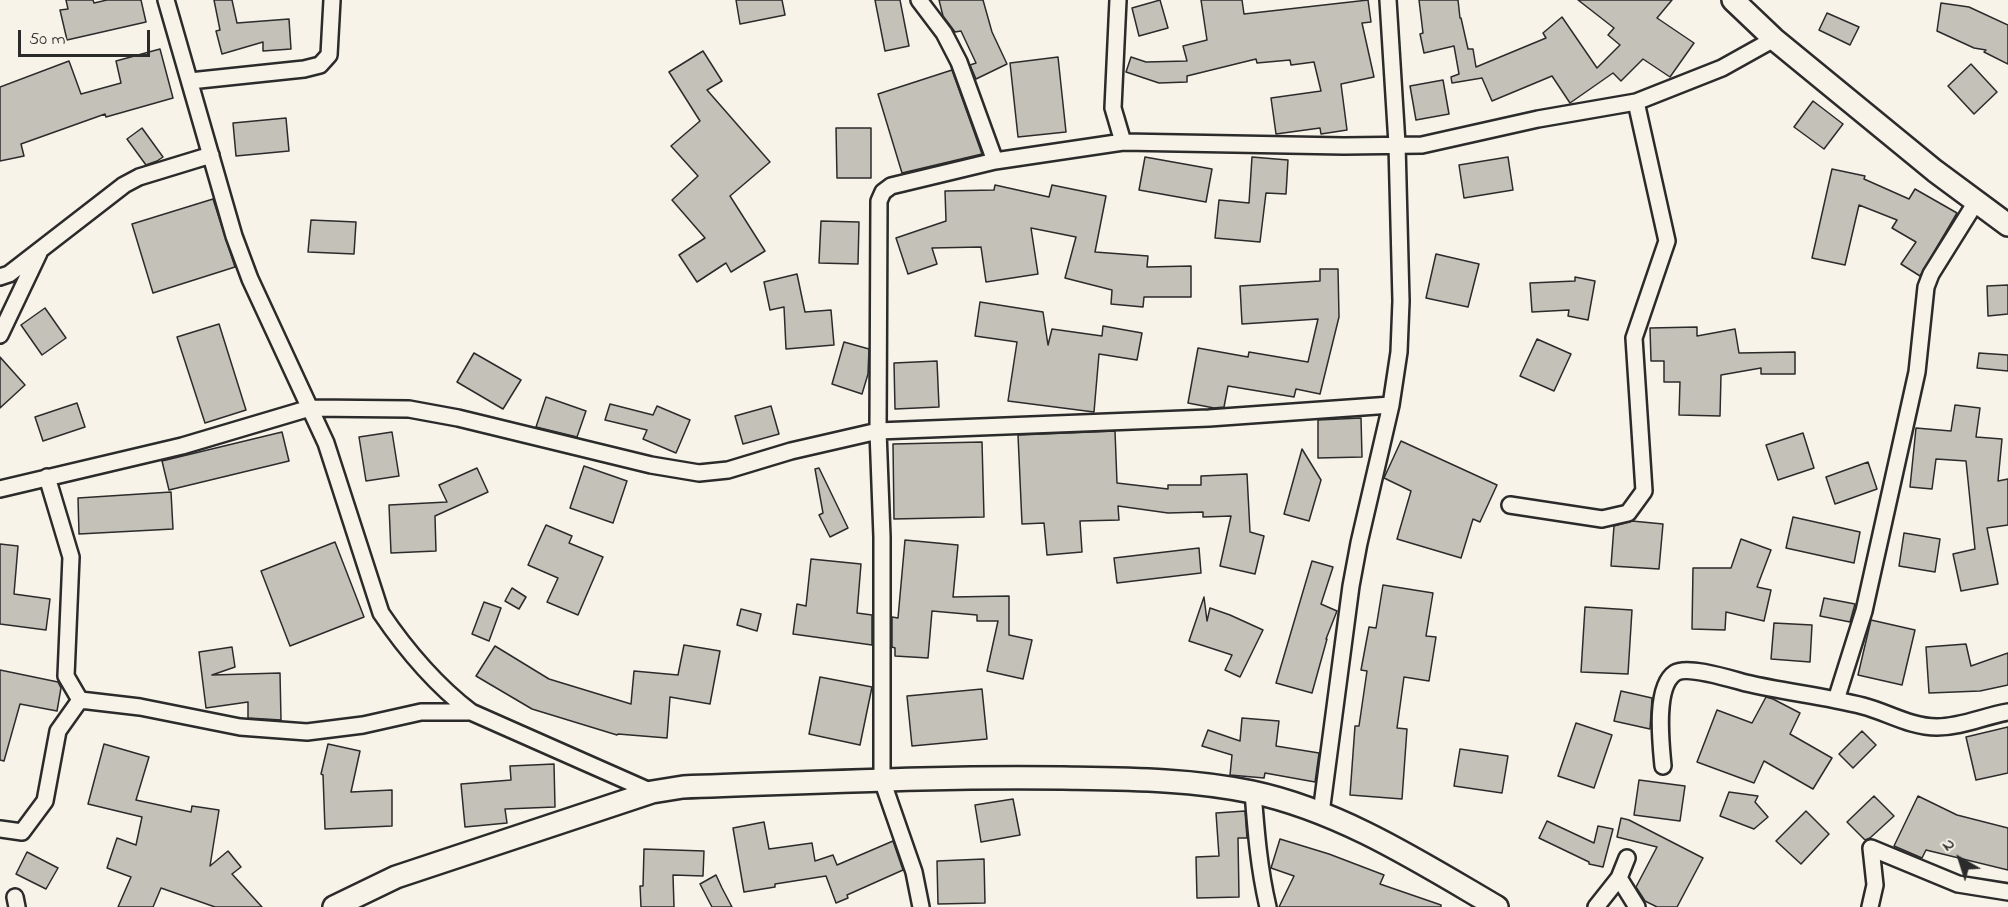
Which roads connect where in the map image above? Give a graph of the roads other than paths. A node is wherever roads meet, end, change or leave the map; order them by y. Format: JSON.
{"nodes":[{"id":1,"x":166,"y":0,"type":"edge"},
{"id":2,"x":332,"y":0,"type":"edge"},
{"id":3,"x":918,"y":0,"type":"edge"},
{"id":4,"x":1118,"y":0,"type":"edge"},
{"id":5,"x":1388,"y":0,"type":"edge"},
{"id":6,"x":1733,"y":0,"type":"edge"},
{"id":7,"x":1774,"y":39,"type":"junction"},
{"id":8,"x":190,"y":81,"type":"junction"},
{"id":9,"x":1636,"y":102,"type":"junction"},
{"id":10,"x":1123,"y":142,"type":"junction"},
{"id":11,"x":1396,"y":144,"type":"junction"},
{"id":12,"x":211,"y":155,"type":"junction"},
{"id":13,"x":995,"y":161,"type":"junction"},
{"id":14,"x":1976,"y":202,"type":"junction"},
{"id":15,"x":2008,"y":225,"type":"edge"},
{"id":16,"x":40,"y":250,"type":"junction"},
{"id":17,"x":0,"y":277,"type":"edge"},
{"id":18,"x":0,"y":335,"type":"edge"},
{"id":19,"x":1391,"y":405,"type":"junction"},
{"id":20,"x":310,"y":408,"type":"junction"},
{"id":21,"x":878,"y":431,"type":"junction"},
{"id":22,"x":47,"y":477,"type":"junction"},
{"id":23,"x":0,"y":489,"type":"edge"},
{"id":24,"x":1510,"y":505,"type":"dead end"},
{"id":25,"x":80,"y":700,"type":"junction"},
{"id":26,"x":1836,"y":700,"type":"junction"},
{"id":27,"x":471,"y":712,"type":"junction"},
{"id":28,"x":2008,"y":712,"type":"edge"},
{"id":29,"x":1662,"y":766,"type":"dead end"},
{"id":30,"x":882,"y":780,"type":"junction"},
{"id":31,"x":652,"y":792,"type":"junction"},
{"id":32,"x":1253,"y":792,"type":"junction"},
{"id":33,"x":1321,"y":813,"type":"junction"},
{"id":34,"x":0,"y":829,"type":"edge"},
{"id":35,"x":1626,"y":858,"type":"dead end"},
{"id":36,"x":1619,"y":878,"type":"junction"},
{"id":37,"x":2008,"y":892,"type":"edge"},
{"id":38,"x":334,"y":907,"type":"edge"},
{"id":39,"x":921,"y":907,"type":"edge"},
{"id":40,"x":1268,"y":907,"type":"edge"},
{"id":41,"x":1497,"y":907,"type":"edge"},
{"id":42,"x":1596,"y":907,"type":"edge"},
{"id":43,"x":1636,"y":907,"type":"edge"},
{"id":44,"x":1870,"y":907,"type":"edge"}],
"edges":[{"from":1,"to":8,"type":"street"},
{"from":2,"to":8,"type":"street"},
{"from":3,"to":13,"type":"street"},
{"from":4,"to":10,"type":"street"},
{"from":5,"to":11,"type":"street"},
{"from":6,"to":7,"type":"main road"},
{"from":7,"to":9,"type":"street"},
{"from":7,"to":14,"type":"main road"},
{"from":8,"to":12,"type":"street"},
{"from":9,"to":11,"type":"street"},
{"from":9,"to":24,"type":"street"},
{"from":10,"to":11,"type":"street"},
{"from":10,"to":13,"type":"street"},
{"from":11,"to":19,"type":"street"},
{"from":12,"to":16,"type":"street"},
{"from":12,"to":20,"type":"street"},
{"from":13,"to":21,"type":"street"},
{"from":14,"to":15,"type":"main road"},
{"from":14,"to":26,"type":"street"},
{"from":16,"to":17,"type":"street"},
{"from":16,"to":18,"type":"street"},
{"from":19,"to":21,"type":"street"},
{"from":19,"to":33,"type":"street"},
{"from":20,"to":21,"type":"street"},
{"from":20,"to":22,"type":"street"},
{"from":20,"to":27,"type":"street"},
{"from":21,"to":30,"type":"street"},
{"from":22,"to":23,"type":"street"},
{"from":22,"to":25,"type":"street"},
{"from":25,"to":27,"type":"street"},
{"from":25,"to":34,"type":"street"},
{"from":26,"to":28,"type":"street"},
{"from":26,"to":29,"type":"street"},
{"from":27,"to":31,"type":"street"},
{"from":30,"to":31,"type":"main road"},
{"from":30,"to":32,"type":"main road"},
{"from":30,"to":39,"type":"street"},
{"from":31,"to":38,"type":"main road"},
{"from":32,"to":33,"type":"main road"},
{"from":32,"to":40,"type":"street"},
{"from":33,"to":41,"type":"main road"},
{"from":35,"to":36,"type":"street"},
{"from":36,"to":42,"type":"street"},
{"from":36,"to":43,"type":"street"},
{"from":37,"to":44,"type":"street"}]}
